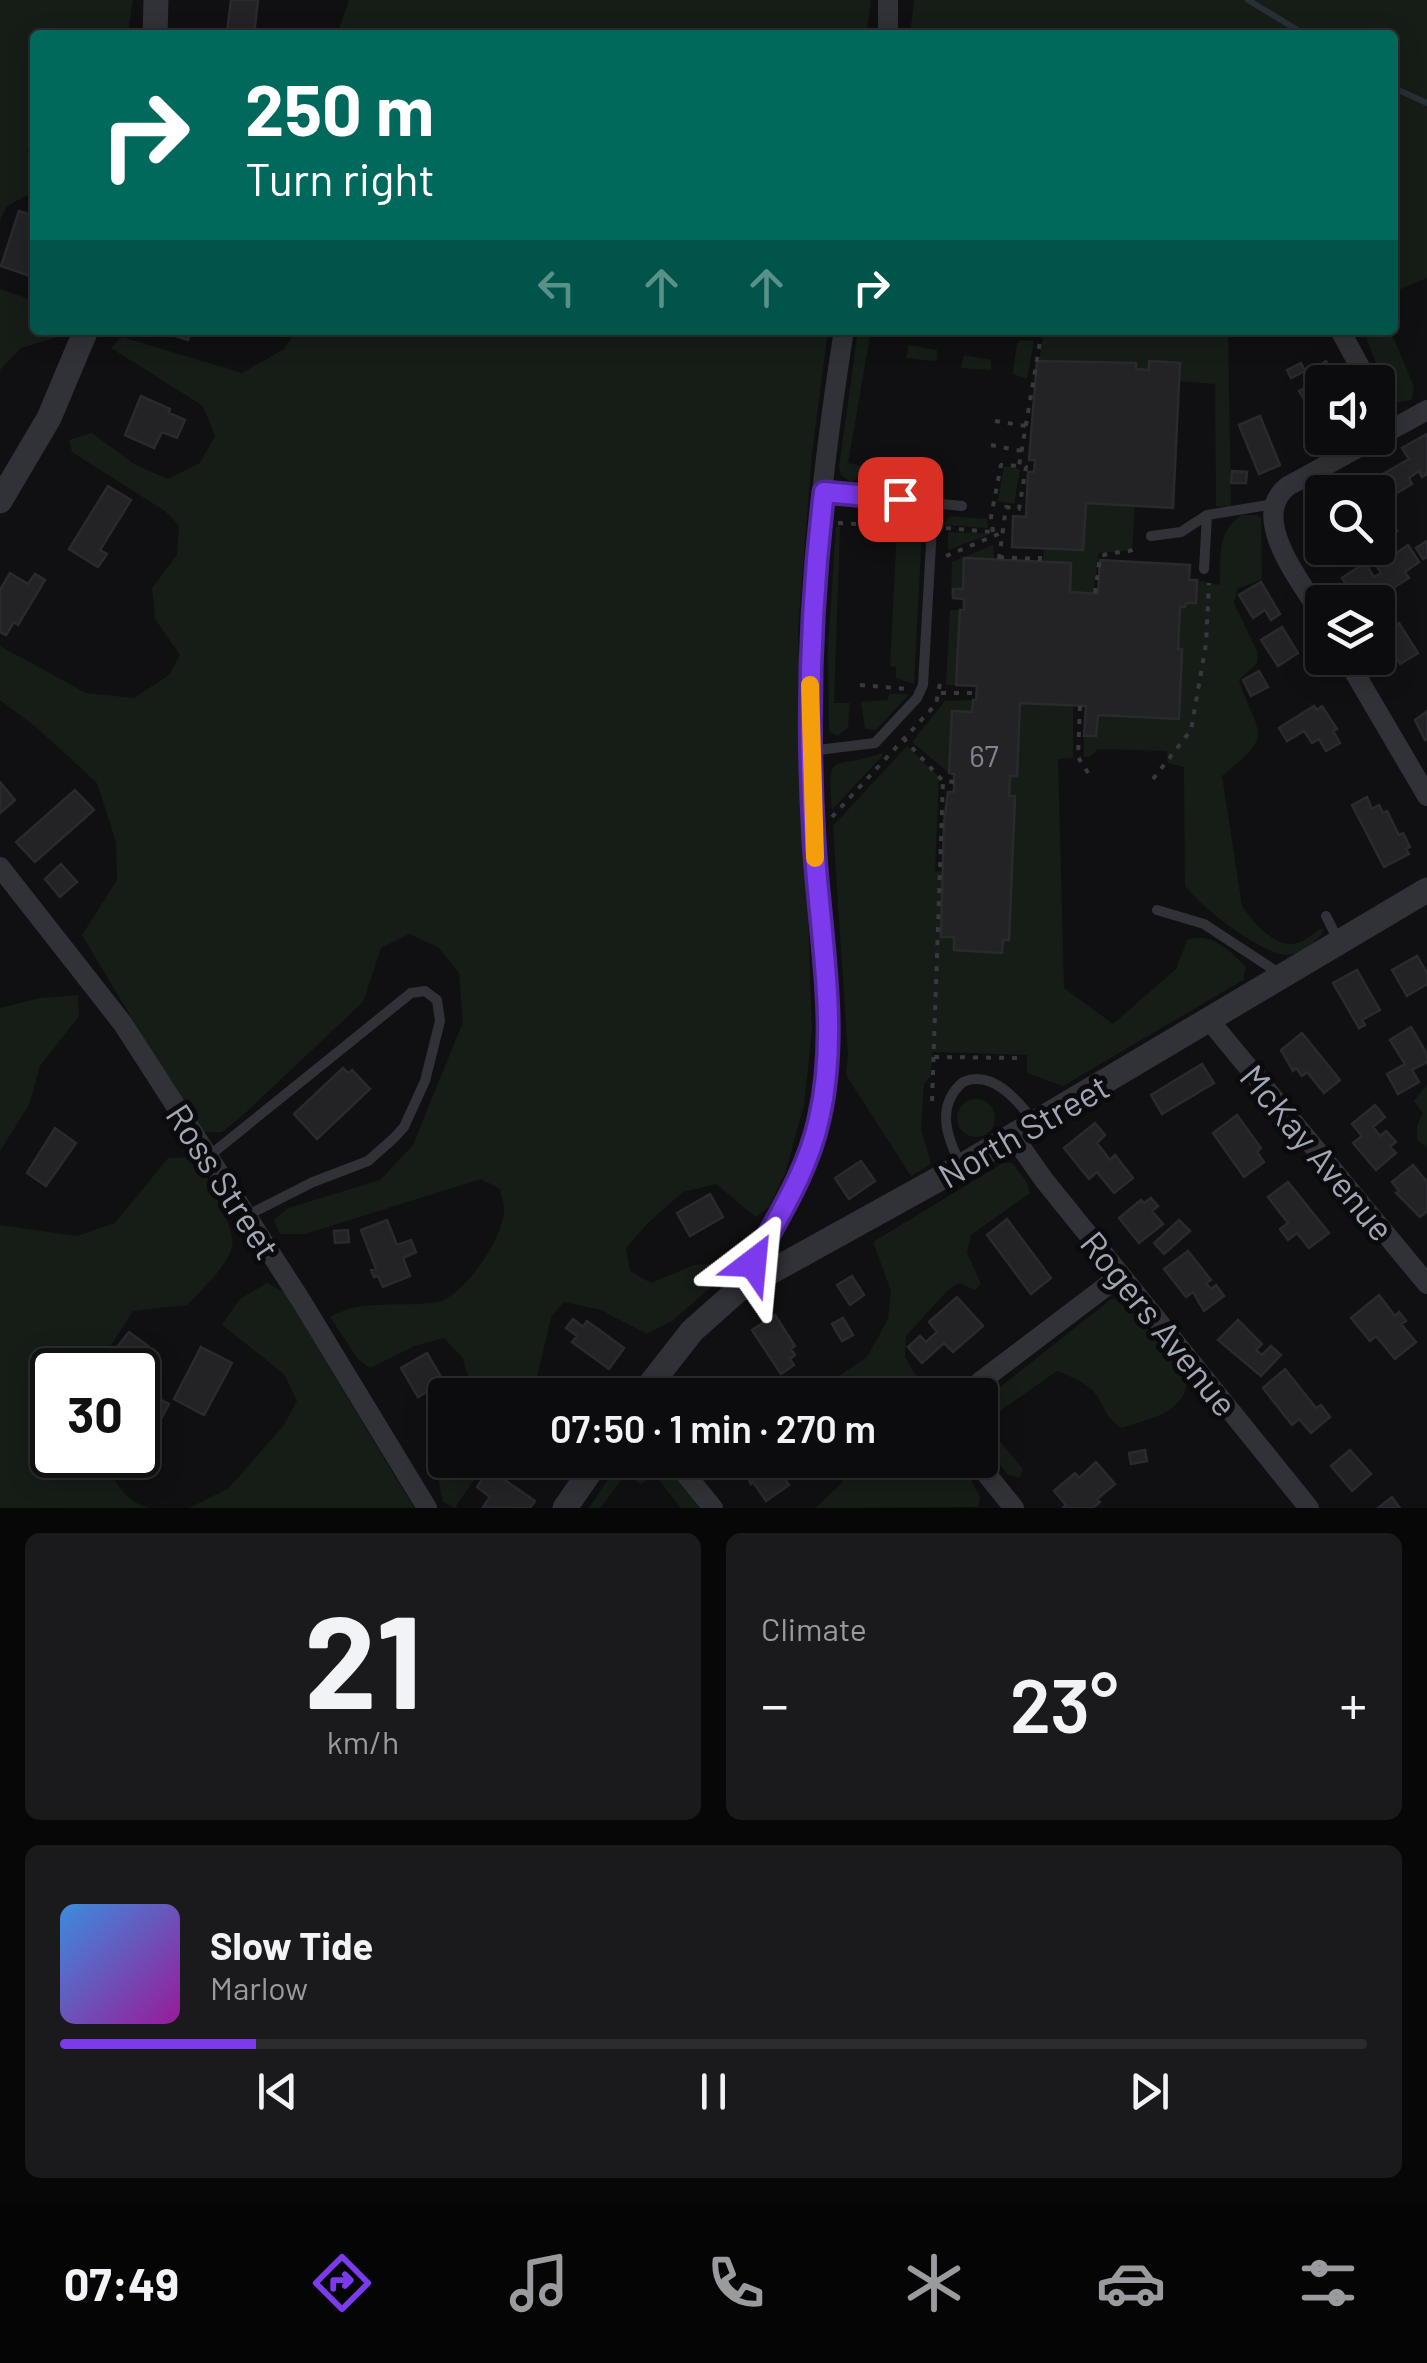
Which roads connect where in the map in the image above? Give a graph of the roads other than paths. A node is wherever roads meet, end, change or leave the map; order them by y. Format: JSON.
{"nodes":[{"id":1,"x":156,"y":0,"type":"edge"},
{"id":2,"x":888,"y":0,"type":"edge"},
{"id":3,"x":155,"y":30,"type":"edge"},
{"id":4,"x":888,"y":30,"type":"edge"},
{"id":5,"x":84,"y":335,"type":"edge"},
{"id":6,"x":843,"y":335,"type":"edge"},
{"id":7,"x":1343,"y":335,"type":"edge"},
{"id":8,"x":1359,"y":365,"type":"edge"},
{"id":9,"x":1427,"y":410,"type":"edge"},
{"id":10,"x":1395,"y":427,"type":"edge"},
{"id":11,"x":1344,"y":455,"type":"edge"},
{"id":12,"x":824,"y":492,"type":"junction"},
{"id":13,"x":0,"y":501,"type":"edge"},
{"id":14,"x":929,"y":502,"type":"junction"},
{"id":15,"x":1274,"y":504,"type":"junction"},
{"id":16,"x":962,"y":506,"type":"dead end"},
{"id":17,"x":1207,"y":515,"type":"junction"},
{"id":18,"x":1151,"y":536,"type":"road end"},
{"id":19,"x":1204,"y":569,"type":"road end"},
{"id":20,"x":1305,"y":587,"type":"edge"},
{"id":21,"x":1356,"y":675,"type":"edge"},
{"id":22,"x":810,"y":750,"type":"junction"},
{"id":23,"x":1427,"y":796,"type":"edge"},
{"id":24,"x":0,"y":867,"type":"edge"},
{"id":25,"x":1427,"y":890,"type":"edge"},
{"id":26,"x":1157,"y":910,"type":"dead end"},
{"id":27,"x":1326,"y":916,"type":"dead end"},
{"id":28,"x":1339,"y":942,"type":"junction"},
{"id":29,"x":1283,"y":976,"type":"junction"},
{"id":30,"x":1209,"y":1020,"type":"junction"},
{"id":31,"x":1024,"y":1130,"type":"junction"},
{"id":32,"x":208,"y":1156,"type":"junction"},
{"id":33,"x":962,"y":1166,"type":"junction"},
{"id":34,"x":246,"y":1216,"type":"junction"},
{"id":35,"x":1121,"y":1275,"type":"junction"},
{"id":36,"x":1427,"y":1284,"type":"edge"},
{"id":37,"x":738,"y":1290,"type":"junction"},
{"id":38,"x":655,"y":1378,"type":"edge"},
{"id":39,"x":985,"y":1378,"type":"edge"},
{"id":40,"x":586,"y":1478,"type":"edge"},
{"id":41,"x":689,"y":1478,"type":"edge"},
{"id":42,"x":990,"y":1478,"type":"edge"},
{"id":43,"x":427,"y":1508,"type":"edge"},
{"id":44,"x":565,"y":1508,"type":"edge"},
{"id":45,"x":713,"y":1508,"type":"edge"},
{"id":46,"x":1014,"y":1508,"type":"edge"},
{"id":47,"x":1309,"y":1508,"type":"edge"}],
"edges":[{"from":1,"to":3,"type":"street"},
{"from":2,"to":4,"type":"street"},
{"from":5,"to":13,"type":"street"},
{"from":6,"to":12,"type":"street"},
{"from":7,"to":8,"type":"street"},
{"from":9,"to":10,"type":"street"},
{"from":11,"to":15,"type":"street"},
{"from":12,"to":14,"type":"lane"},
{"from":12,"to":22,"type":"street"},
{"from":14,"to":16,"type":"lane"},
{"from":14,"to":22,"type":"lane"},
{"from":15,"to":17,"type":"lane"},
{"from":15,"to":20,"type":"street"},
{"from":17,"to":18,"type":"lane"},
{"from":17,"to":19,"type":"lane"},
{"from":21,"to":23,"type":"street"},
{"from":22,"to":37,"type":"street"},
{"from":24,"to":32,"type":"street","name":"Ross Street"},
{"from":25,"to":28,"type":"street","name":"North Street"},
{"from":26,"to":29,"type":"lane"},
{"from":27,"to":28,"type":"lane"},
{"from":28,"to":29,"type":"street","name":"North Street"},
{"from":29,"to":30,"type":"street","name":"North Street"},
{"from":30,"to":31,"type":"street","name":"North Street"},
{"from":30,"to":36,"type":"street","name":"McKay Avenue"},
{"from":31,"to":33,"type":"street","name":"North Street"},
{"from":31,"to":33,"type":"lane"},
{"from":31,"to":35,"type":"street","name":"Rogers Avenue"},
{"from":32,"to":34,"type":"street","name":"Ross Street"},
{"from":32,"to":34,"type":"lane"},
{"from":33,"to":37,"type":"street","name":"North Street"},
{"from":34,"to":43,"type":"street","name":"Ross Street"},
{"from":35,"to":39,"type":"street"},
{"from":35,"to":47,"type":"street","name":"Rogers Avenue"},
{"from":37,"to":38,"type":"street","name":"North Street"},
{"from":40,"to":44,"type":"street"},
{"from":41,"to":45,"type":"street"},
{"from":42,"to":46,"type":"street"}]}
